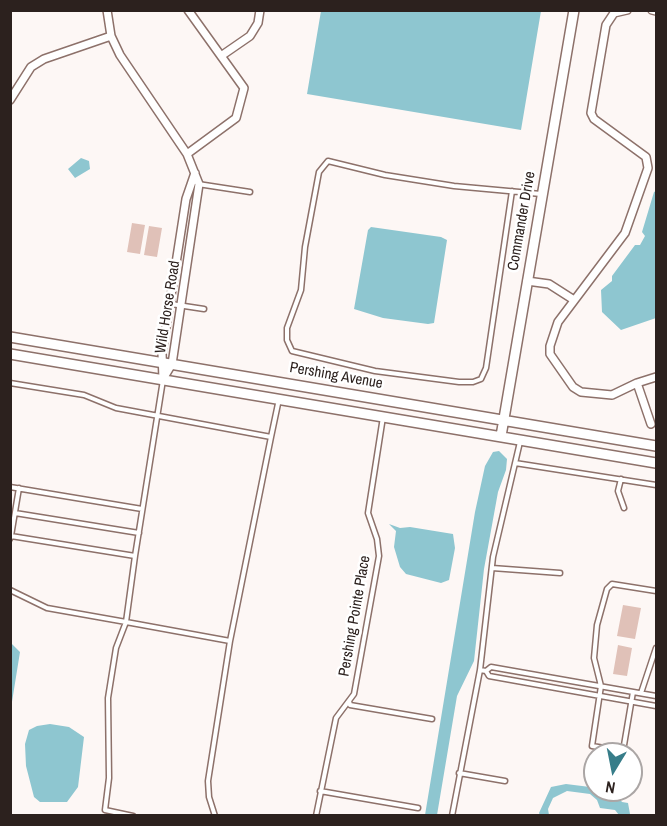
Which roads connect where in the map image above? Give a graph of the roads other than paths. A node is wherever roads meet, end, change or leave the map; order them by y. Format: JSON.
{"nodes":[{"id":1,"x":108,"y":10,"type":"edge"},
{"id":2,"x":188,"y":10,"type":"edge"},
{"id":3,"x":260,"y":10,"type":"edge"},
{"id":4,"x":573,"y":10,"type":"edge"},
{"id":5,"x":627,"y":10,"type":"edge"},
{"id":6,"x":652,"y":10,"type":"edge"},
{"id":7,"x":657,"y":11,"type":"edge"},
{"id":8,"x":111,"y":36,"type":"junction"},
{"id":9,"x":221,"y":56,"type":"junction"},
{"id":10,"x":10,"y":100,"type":"edge"},
{"id":11,"x":187,"y":154,"type":"junction"},
{"id":12,"x":195,"y":184,"type":"junction"},
{"id":13,"x":512,"y":191,"type":"junction"},
{"id":14,"x":250,"y":192,"type":"dead end"},
{"id":15,"x":542,"y":194,"type":"junction"},
{"id":16,"x":527,"y":281,"type":"junction"},
{"id":17,"x":574,"y":300,"type":"junction"},
{"id":18,"x":170,"y":304,"type":"junction"},
{"id":19,"x":182,"y":306,"type":"junction"},
{"id":20,"x":204,"y":309,"type":"dead end"},
{"id":21,"x":10,"y":337,"type":"edge"},
{"id":22,"x":10,"y":354,"type":"edge"},
{"id":23,"x":161,"y":362,"type":"junction"},
{"id":24,"x":172,"y":364,"type":"junction"},
{"id":25,"x":657,"y":376,"type":"edge"},
{"id":26,"x":164,"y":379,"type":"junction"},
{"id":27,"x":637,"y":382,"type":"junction"},
{"id":28,"x":10,"y":383,"type":"edge"},
{"id":29,"x":279,"y":399,"type":"junction"},
{"id":30,"x":157,"y":415,"type":"junction"},
{"id":31,"x":383,"y":416,"type":"junction"},
{"id":32,"x":504,"y":420,"type":"junction"},
{"id":33,"x":524,"y":424,"type":"junction"},
{"id":34,"x":651,"y":424,"type":"dead end"},
{"id":35,"x":501,"y":436,"type":"junction"},
{"id":36,"x":272,"y":437,"type":"junction"},
{"id":37,"x":521,"y":440,"type":"junction"},
{"id":38,"x":657,"y":447,"type":"edge"},
{"id":39,"x":515,"y":463,"type":"junction"},
{"id":40,"x":657,"y":463,"type":"edge"},
{"id":41,"x":621,"y":479,"type":"junction"},
{"id":42,"x":657,"y":485,"type":"edge"},
{"id":43,"x":10,"y":487,"type":"edge"},
{"id":44,"x":19,"y":488,"type":"junction"},
{"id":45,"x":624,"y":508,"type":"dead end"},
{"id":46,"x":142,"y":509,"type":"junction"},
{"id":47,"x":15,"y":513,"type":"junction"},
{"id":48,"x":12,"y":520,"type":"edge"},
{"id":49,"x":139,"y":533,"type":"junction"},
{"id":50,"x":11,"y":538,"type":"edge"},
{"id":51,"x":135,"y":556,"type":"junction"},
{"id":52,"x":492,"y":568,"type":"junction"},
{"id":53,"x":560,"y":573,"type":"dead end"},
{"id":54,"x":10,"y":590,"type":"edge"},
{"id":55,"x":657,"y":591,"type":"edge"},
{"id":56,"x":126,"y":622,"type":"junction"},
{"id":57,"x":230,"y":641,"type":"junction"},
{"id":58,"x":657,"y":648,"type":"edge"},
{"id":59,"x":480,"y":670,"type":"junction"},
{"id":60,"x":486,"y":671,"type":"junction"},
{"id":61,"x":601,"y":686,"type":"junction"},
{"id":62,"x":633,"y":692,"type":"junction"},
{"id":63,"x":641,"y":693,"type":"junction"},
{"id":64,"x":600,"y":696,"type":"junction"},
{"id":65,"x":657,"y":696,"type":"edge"},
{"id":66,"x":349,"y":700,"type":"junction"},
{"id":67,"x":631,"y":702,"type":"junction"},
{"id":68,"x":657,"y":706,"type":"edge"},
{"id":69,"x":432,"y":719,"type":"dead end"},
{"id":70,"x":459,"y":773,"type":"junction"},
{"id":71,"x":505,"y":782,"type":"dead end"},
{"id":72,"x":320,"y":791,"type":"junction"},
{"id":73,"x":418,"y":808,"type":"dead end"},
{"id":74,"x":133,"y":816,"type":"edge"},
{"id":75,"x":214,"y":816,"type":"edge"},
{"id":76,"x":316,"y":816,"type":"edge"},
{"id":77,"x":452,"y":816,"type":"edge"}],
"edges":[{"from":1,"to":8,"type":"street","name":"Wild Horse Road"},
{"from":2,"to":9,"type":"street"},
{"from":3,"to":9,"type":"street"},
{"from":4,"to":15,"type":"street","name":"Commander Drive"},
{"from":5,"to":17,"type":"street"},
{"from":6,"to":7,"type":"street"},
{"from":8,"to":10,"type":"street"},
{"from":8,"to":11,"type":"street","name":"Wild Horse Road"},
{"from":9,"to":11,"type":"street"},
{"from":11,"to":12,"type":"street","name":"Wild Horse Road"},
{"from":12,"to":14,"type":"lane"},
{"from":12,"to":18,"type":"street","name":"Wild Horse Road"},
{"from":12,"to":19,"type":"street","name":"Wild Horse Road"},
{"from":13,"to":13,"type":"lane"},
{"from":13,"to":15,"type":"lane"},
{"from":15,"to":16,"type":"street","name":"Commander Drive"},
{"from":16,"to":17,"type":"street"},
{"from":16,"to":32,"type":"street","name":"Commander Drive"},
{"from":17,"to":27,"type":"street"},
{"from":18,"to":19,"type":"lane"},
{"from":18,"to":23,"type":"street","name":"Wild Horse Road"},
{"from":19,"to":20,"type":"lane"},
{"from":19,"to":24,"type":"street","name":"Wild Horse Road"},
{"from":21,"to":23,"type":"street","name":"Pershing Avenue"},
{"from":22,"to":26,"type":"street"},
{"from":23,"to":24,"type":"street","name":"Pershing Avenue"},
{"from":23,"to":26,"type":"street","name":"Wild Horse Road"},
{"from":24,"to":26,"type":"street","name":"Wild Horse Road"},
{"from":24,"to":32,"type":"street","name":"Pershing Avenue"},
{"from":25,"to":27,"type":"street"},
{"from":26,"to":29,"type":"street"},
{"from":26,"to":30,"type":"lane"},
{"from":27,"to":34,"type":"street"},
{"from":28,"to":30,"type":"lane"},
{"from":29,"to":31,"type":"street"},
{"from":29,"to":36,"type":"lane"},
{"from":30,"to":36,"type":"lane"},
{"from":30,"to":46,"type":"lane"},
{"from":31,"to":35,"type":"street"},
{"from":31,"to":66,"type":"lane","name":"Pershing Pointe Place"},
{"from":32,"to":33,"type":"street","name":"Pershing Avenue"},
{"from":32,"to":35,"type":"street","name":"Commander Drive"},
{"from":33,"to":37,"type":"street"},
{"from":33,"to":38,"type":"street","name":"Pershing Avenue"},
{"from":35,"to":37,"type":"street"},
{"from":36,"to":57,"type":"lane"},
{"from":37,"to":39,"type":"lane"},
{"from":37,"to":40,"type":"street"},
{"from":39,"to":41,"type":"lane"},
{"from":39,"to":52,"type":"lane"},
{"from":41,"to":42,"type":"lane"},
{"from":41,"to":45,"type":"lane"},
{"from":43,"to":44,"type":"lane"},
{"from":44,"to":46,"type":"lane"},
{"from":44,"to":47,"type":"lane"},
{"from":46,"to":49,"type":"lane"},
{"from":47,"to":48,"type":"lane"},
{"from":47,"to":49,"type":"lane"},
{"from":48,"to":50,"type":"lane"},
{"from":49,"to":51,"type":"lane"},
{"from":50,"to":51,"type":"lane"},
{"from":51,"to":56,"type":"lane"},
{"from":52,"to":53,"type":"lane"},
{"from":52,"to":59,"type":"lane"},
{"from":54,"to":56,"type":"lane"},
{"from":55,"to":61,"type":"lane"},
{"from":56,"to":57,"type":"lane"},
{"from":56,"to":74,"type":"lane"},
{"from":57,"to":75,"type":"lane"},
{"from":58,"to":63,"type":"lane"},
{"from":59,"to":60,"type":"lane"},
{"from":59,"to":70,"type":"lane"},
{"from":60,"to":61,"type":"lane"},
{"from":60,"to":64,"type":"lane"},
{"from":61,"to":62,"type":"lane"},
{"from":61,"to":64,"type":"lane"},
{"from":62,"to":63,"type":"lane"},
{"from":62,"to":67,"type":"lane"},
{"from":63,"to":65,"type":"lane"},
{"from":64,"to":67,"type":"lane"},
{"from":64,"to":67,"type":"lane"},
{"from":66,"to":69,"type":"lane"},
{"from":66,"to":72,"type":"lane","name":"Pershing Pointe Place"},
{"from":67,"to":68,"type":"lane"},
{"from":70,"to":71,"type":"lane"},
{"from":70,"to":77,"type":"lane"},
{"from":72,"to":73,"type":"lane"},
{"from":72,"to":76,"type":"lane","name":"Pershing Pointe Place"}]}
